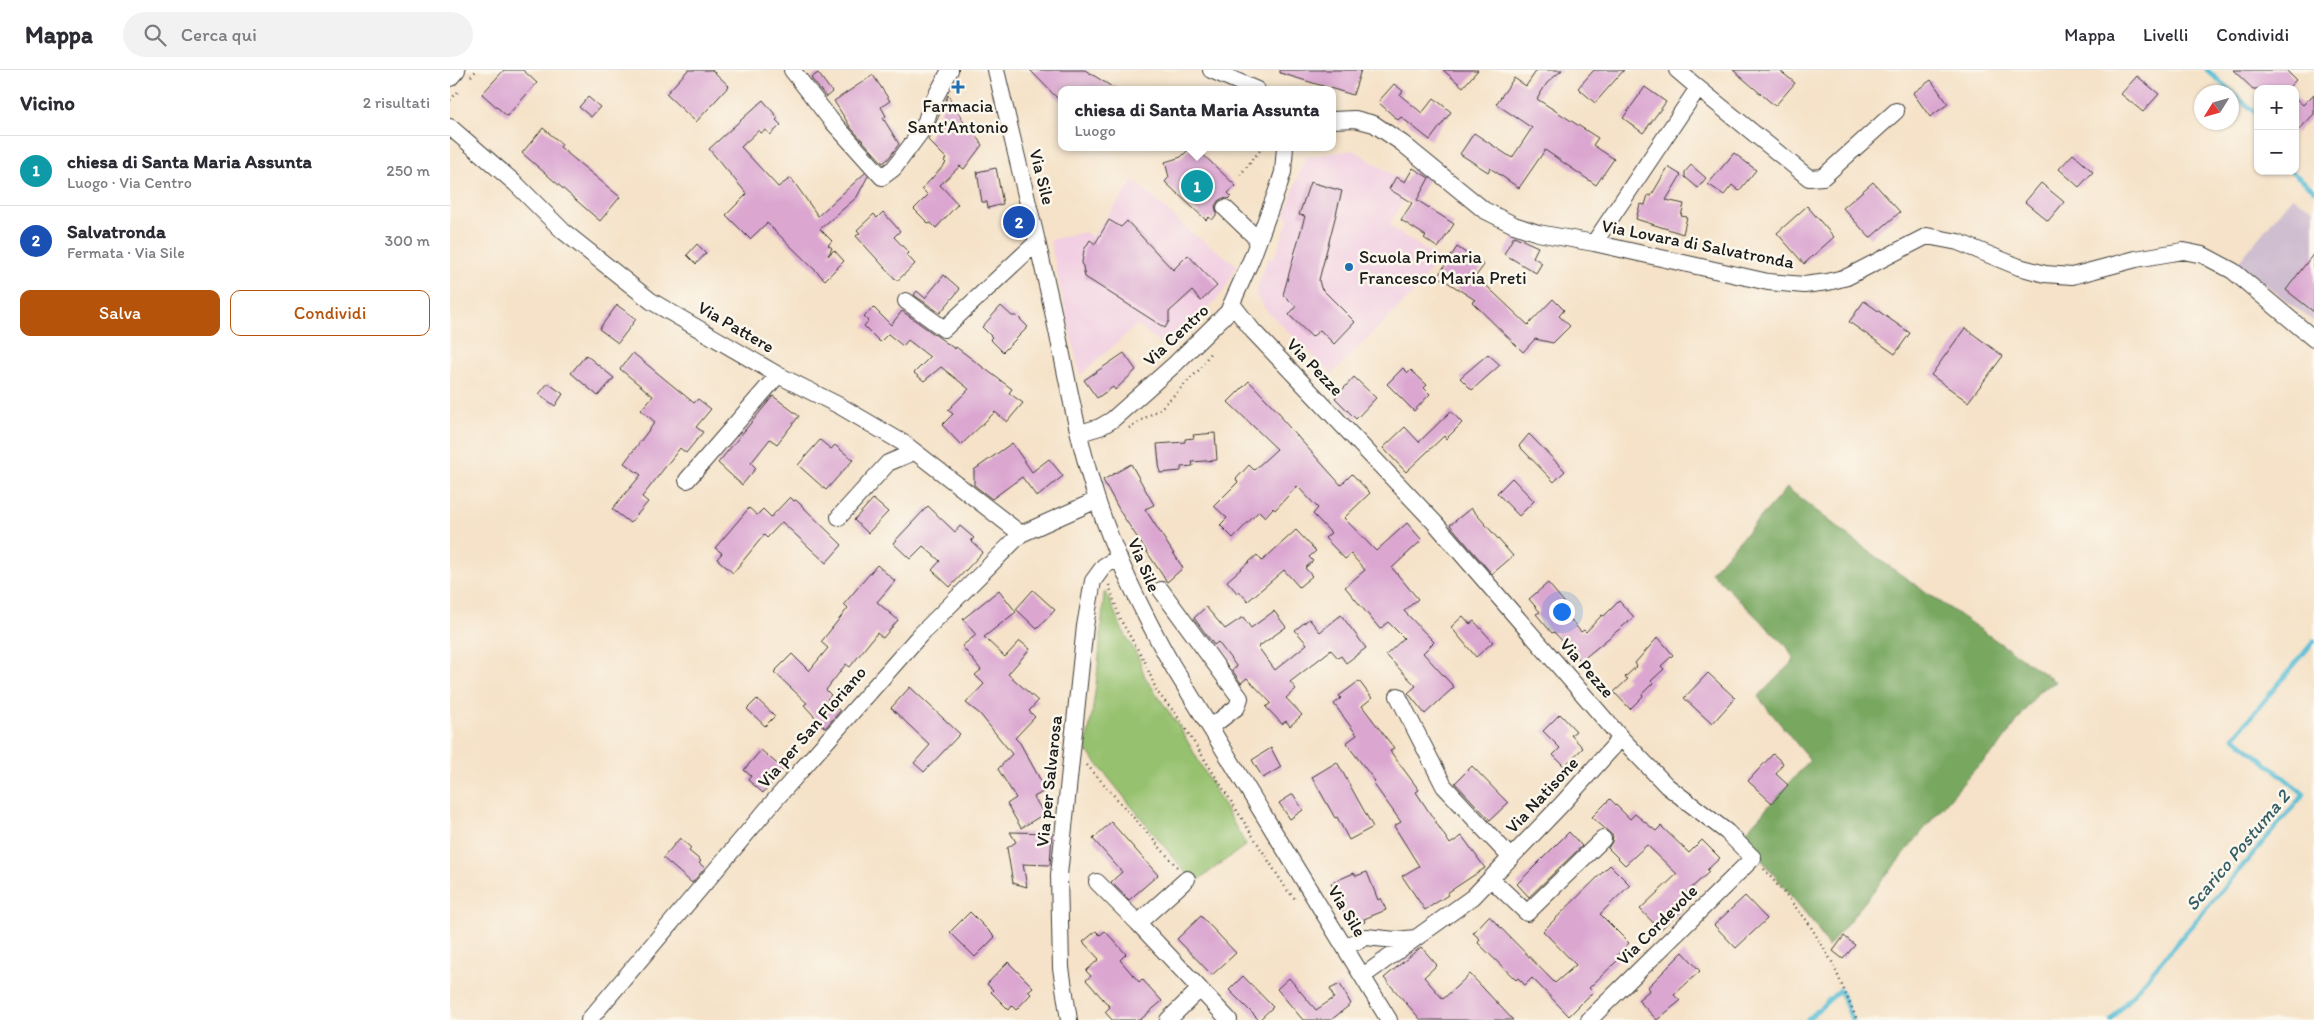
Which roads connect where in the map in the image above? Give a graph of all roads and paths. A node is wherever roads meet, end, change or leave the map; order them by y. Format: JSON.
{"nodes":[{"id":1,"x":457,"y":70,"type":"edge"},
{"id":2,"x":792,"y":70,"type":"edge"},
{"id":3,"x":950,"y":70,"type":"edge"},
{"id":4,"x":996,"y":70,"type":"edge"},
{"id":5,"x":1211,"y":70,"type":"edge"},
{"id":6,"x":1677,"y":70,"type":"edge"},
{"id":7,"x":450,"y":78,"type":"edge"},
{"id":8,"x":1248,"y":86,"type":"edge"},
{"id":9,"x":1698,"y":88,"type":"junction"},
{"id":10,"x":1896,"y":111,"type":"dead end"},
{"id":11,"x":1336,"y":120,"type":"edge"},
{"id":12,"x":450,"y":127,"type":"edge"},
{"id":13,"x":1260,"y":151,"type":"edge"},
{"id":14,"x":1285,"y":151,"type":"edge"},
{"id":15,"x":1240,"y":175,"type":"dead end"},
{"id":16,"x":1225,"y":208,"type":"dead end"},
{"id":17,"x":1253,"y":235,"type":"dead end"},
{"id":18,"x":1037,"y":242,"type":"junction"},
{"id":19,"x":1594,"y":243,"type":"junction"},
{"id":20,"x":906,"y":301,"type":"dead end"},
{"id":21,"x":1232,"y":304,"type":"junction"},
{"id":22,"x":2314,"y":339,"type":"edge"},
{"id":23,"x":1214,"y":346,"type":"dead end"},
{"id":24,"x":778,"y":375,"type":"junction"},
{"id":25,"x":1124,"y":430,"type":"dead end"},
{"id":26,"x":1080,"y":433,"type":"junction"},
{"id":27,"x":914,"y":452,"type":"junction"},
{"id":28,"x":688,"y":480,"type":"dead end"},
{"id":29,"x":1097,"y":500,"type":"junction"},
{"id":30,"x":839,"y":517,"type":"dead end"},
{"id":31,"x":1021,"y":534,"type":"junction"},
{"id":32,"x":1118,"y":558,"type":"junction"},
{"id":33,"x":1108,"y":582,"type":"dead end"},
{"id":34,"x":1161,"y":590,"type":"dead end"},
{"id":35,"x":1398,"y":696,"type":"dead end"},
{"id":36,"x":1210,"y":726,"type":"junction"},
{"id":37,"x":1621,"y":738,"type":"junction"},
{"id":38,"x":1072,"y":749,"type":"junction"},
{"id":39,"x":1603,"y":839,"type":"dead end"},
{"id":40,"x":1511,"y":858,"type":"junction"},
{"id":41,"x":1753,"y":858,"type":"junction"},
{"id":42,"x":1187,"y":879,"type":"joint"},
{"id":43,"x":1491,"y":879,"type":"junction"},
{"id":44,"x":1097,"y":882,"type":"dead end"},
{"id":45,"x":1301,"y":904,"type":"dead end"},
{"id":46,"x":1138,"y":923,"type":"junction"},
{"id":47,"x":1416,"y":938,"type":"junction"},
{"id":48,"x":1345,"y":947,"type":"junction"},
{"id":49,"x":1363,"y":976,"type":"junction"},
{"id":50,"x":1200,"y":989,"type":"junction"},
{"id":51,"x":589,"y":1020,"type":"edge"},
{"id":52,"x":1069,"y":1020,"type":"edge"},
{"id":53,"x":1168,"y":1020,"type":"edge"},
{"id":54,"x":1229,"y":1020,"type":"edge"},
{"id":55,"x":1388,"y":1020,"type":"edge"},
{"id":56,"x":1589,"y":1020,"type":"edge"},
{"id":57,"x":1858,"y":1020,"type":"edge"}],
"edges":[{"from":1,"to":7,"type":"street"},
{"from":2,"to":3,"type":"street"},
{"from":4,"to":18,"type":"street","name":"Via Sile"},
{"from":5,"to":8,"type":"street"},
{"from":6,"to":9,"type":"street"},
{"from":9,"to":10,"type":"street"},
{"from":9,"to":19,"type":"street"},
{"from":11,"to":19,"type":"street","name":"Via Lovara di Salvatronda"},
{"from":12,"to":24,"type":"street","name":"Via Pattere"},
{"from":13,"to":15,"type":"path"},
{"from":14,"to":21,"type":"street","name":"Via Centro"},
{"from":16,"to":17,"type":"street"},
{"from":18,"to":20,"type":"street"},
{"from":18,"to":26,"type":"street","name":"Via Sile"},
{"from":19,"to":22,"type":"street","name":"Via Lovara di Salvatronda"},
{"from":21,"to":26,"type":"street","name":"Via Centro"},
{"from":21,"to":37,"type":"street","name":"Via Pezze"},
{"from":23,"to":25,"type":"path"},
{"from":24,"to":27,"type":"street","name":"Via Pattere"},
{"from":24,"to":28,"type":"street"},
{"from":26,"to":29,"type":"street","name":"Via Sile"},
{"from":27,"to":30,"type":"street"},
{"from":27,"to":31,"type":"street","name":"Via Pattere"},
{"from":29,"to":31,"type":"street","name":"Via per San Floriano"},
{"from":29,"to":32,"type":"street","name":"Via Sile"},
{"from":31,"to":51,"type":"street","name":"Via per San Floriano"},
{"from":32,"to":36,"type":"street","name":"Via Sile"},
{"from":32,"to":38,"type":"street","name":"Via per Salvarosa"},
{"from":33,"to":45,"type":"path"},
{"from":34,"to":36,"type":"street"},
{"from":35,"to":40,"type":"street"},
{"from":36,"to":48,"type":"street","name":"Via Sile"},
{"from":37,"to":40,"type":"street","name":"Via Natisone"},
{"from":37,"to":41,"type":"street","name":"Via Pezze"},
{"from":38,"to":42,"type":"path"},
{"from":38,"to":52,"type":"street","name":"Via per Salvarosa"},
{"from":39,"to":43,"type":"street"},
{"from":40,"to":43,"type":"street","name":"Via Natisone"},
{"from":41,"to":56,"type":"street","name":"Via Cordevole"},
{"from":41,"to":57,"type":"path"},
{"from":42,"to":46,"type":"street"},
{"from":43,"to":47,"type":"street","name":"Via Natisone"},
{"from":44,"to":46,"type":"street"},
{"from":46,"to":50,"type":"street"},
{"from":47,"to":48,"type":"street"},
{"from":47,"to":49,"type":"street","name":"Via Natisone"},
{"from":48,"to":49,"type":"street","name":"Via Sile"},
{"from":49,"to":55,"type":"street","name":"Via Sile"},
{"from":50,"to":53,"type":"street"},
{"from":50,"to":54,"type":"street"}]}
